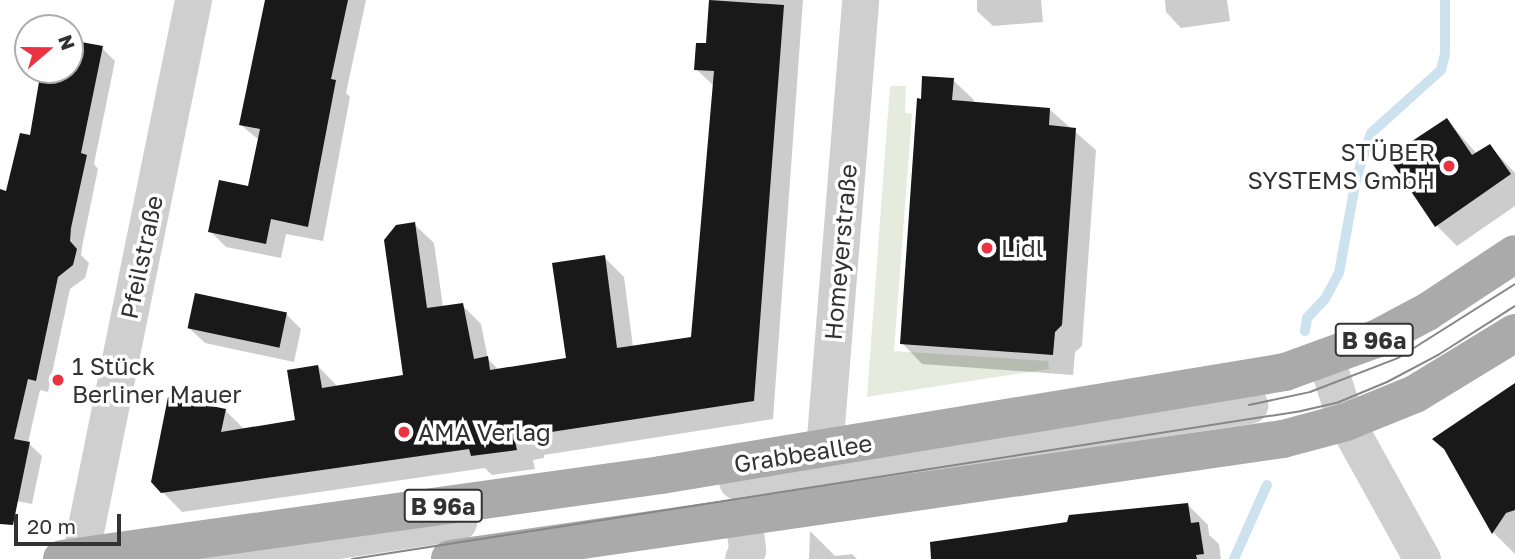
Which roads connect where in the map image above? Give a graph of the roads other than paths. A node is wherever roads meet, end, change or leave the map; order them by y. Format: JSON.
{"nodes":[{"id":1,"x":193,"y":0,"type":"edge"},
{"id":2,"x":860,"y":0,"type":"edge"},
{"id":3,"x":1515,"y":254,"type":"edge"},
{"id":4,"x":1515,"y":333,"type":"edge"},
{"id":5,"x":1326,"y":359,"type":"junction"},
{"id":6,"x":1249,"y":405,"type":"dead end"},
{"id":7,"x":1346,"y":422,"type":"junction"},
{"id":8,"x":826,"y":474,"type":"junction"},
{"id":9,"x":743,"y":516,"type":"junction"},
{"id":10,"x":225,"y":557,"type":"edge"},
{"id":11,"x":71,"y":558,"type":"edge"},
{"id":12,"x":450,"y":559,"type":"edge"},
{"id":13,"x":743,"y":559,"type":"edge"},
{"id":14,"x":1422,"y":559,"type":"edge"}],
"edges":[{"from":1,"to":11,"type":"street","name":"Pfeilstraße"},
{"from":2,"to":8,"type":"street","name":"Homeyerstraße"},
{"from":3,"to":5,"type":"main road","name":"Grabbeallee","number":"B 96a"},
{"from":4,"to":7,"type":"main road","name":"Grabbeallee","number":"B 96a"},
{"from":5,"to":7,"type":"street"},
{"from":5,"to":8,"type":"main road","name":"Grabbeallee","number":"B 96a"},
{"from":6,"to":8,"type":"street"},
{"from":7,"to":8,"type":"main road","name":"Grabbeallee","number":"B 96a"},
{"from":7,"to":14,"type":"street"},
{"from":8,"to":9,"type":"main road","name":"Grabbeallee","number":"B 96a"},
{"from":8,"to":10,"type":"street"},
{"from":8,"to":11,"type":"main road","name":"Grabbeallee","number":"B 96a"},
{"from":9,"to":12,"type":"main road","name":"Grabbeallee","number":"B 96a"},
{"from":9,"to":13,"type":"street"}]}
